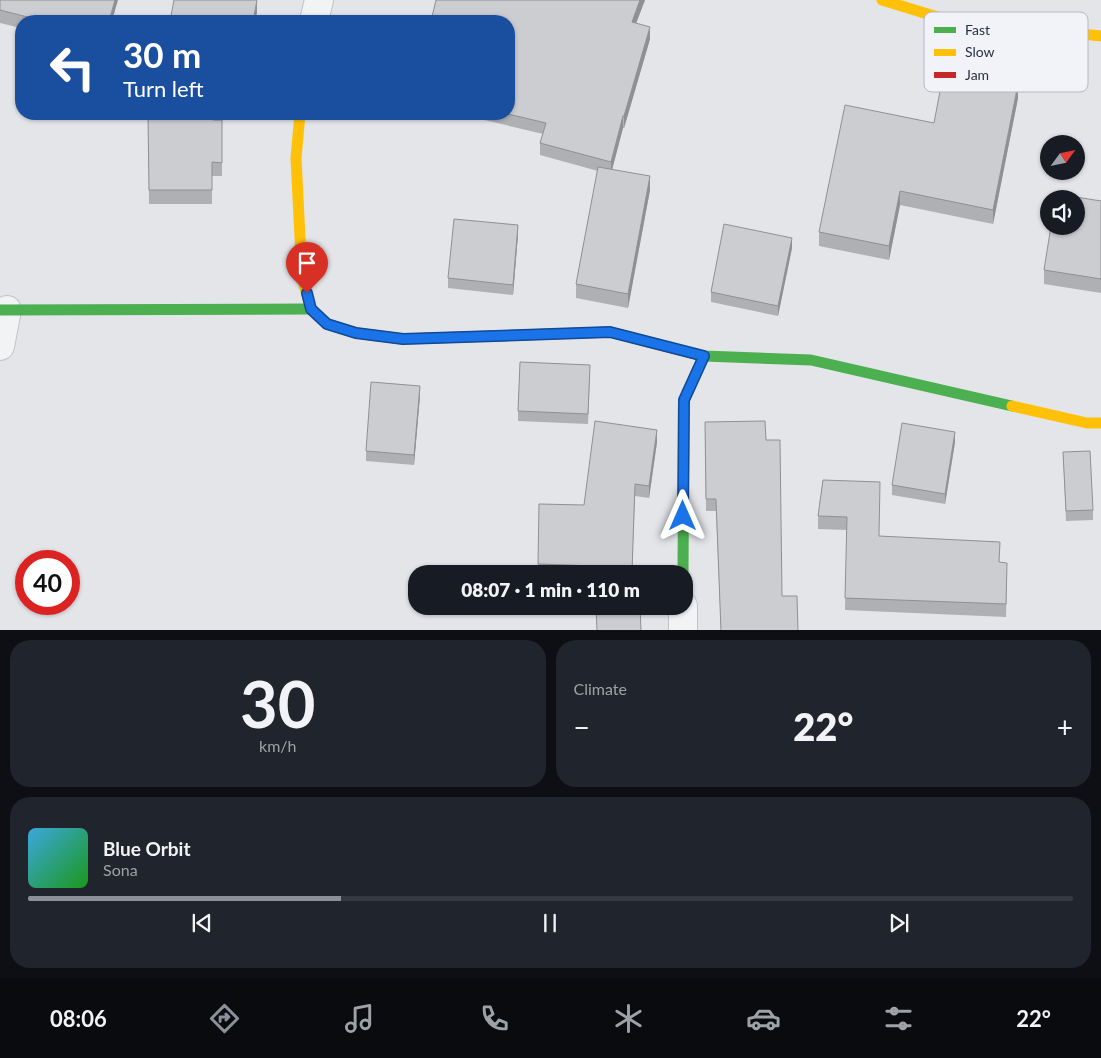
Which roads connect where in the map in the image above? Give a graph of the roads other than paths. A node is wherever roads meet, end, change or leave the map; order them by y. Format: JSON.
{"nodes":[{"id":1,"x":320,"y":0,"type":"edge"},
{"id":2,"x":882,"y":0,"type":"edge"},
{"id":3,"x":924,"y":12,"type":"edge"},
{"id":4,"x":316,"y":15,"type":"edge"},
{"id":5,"x":1088,"y":34,"type":"edge"},
{"id":6,"x":1101,"y":36,"type":"edge"},
{"id":7,"x":299,"y":120,"type":"edge"},
{"id":8,"x":311,"y":309,"type":"junction"},
{"id":9,"x":3,"y":310,"type":"edge"},
{"id":10,"x":0,"y":346,"type":"edge"},
{"id":11,"x":704,"y":356,"type":"junction"},
{"id":12,"x":1101,"y":423,"type":"edge"},
{"id":13,"x":683,"y":565,"type":"edge"},
{"id":14,"x":683,"y":615,"type":"edge"},
{"id":15,"x":683,"y":630,"type":"edge"}],
"edges":[{"from":1,"to":4,"type":"street"},
{"from":2,"to":3,"type":"street"},
{"from":5,"to":6,"type":"street"},
{"from":7,"to":8,"type":"street"},
{"from":8,"to":9,"type":"street"},
{"from":8,"to":11,"type":"street"},
{"from":9,"to":10,"type":"street"},
{"from":11,"to":12,"type":"street"},
{"from":11,"to":13,"type":"street"},
{"from":14,"to":15,"type":"street"}]}
